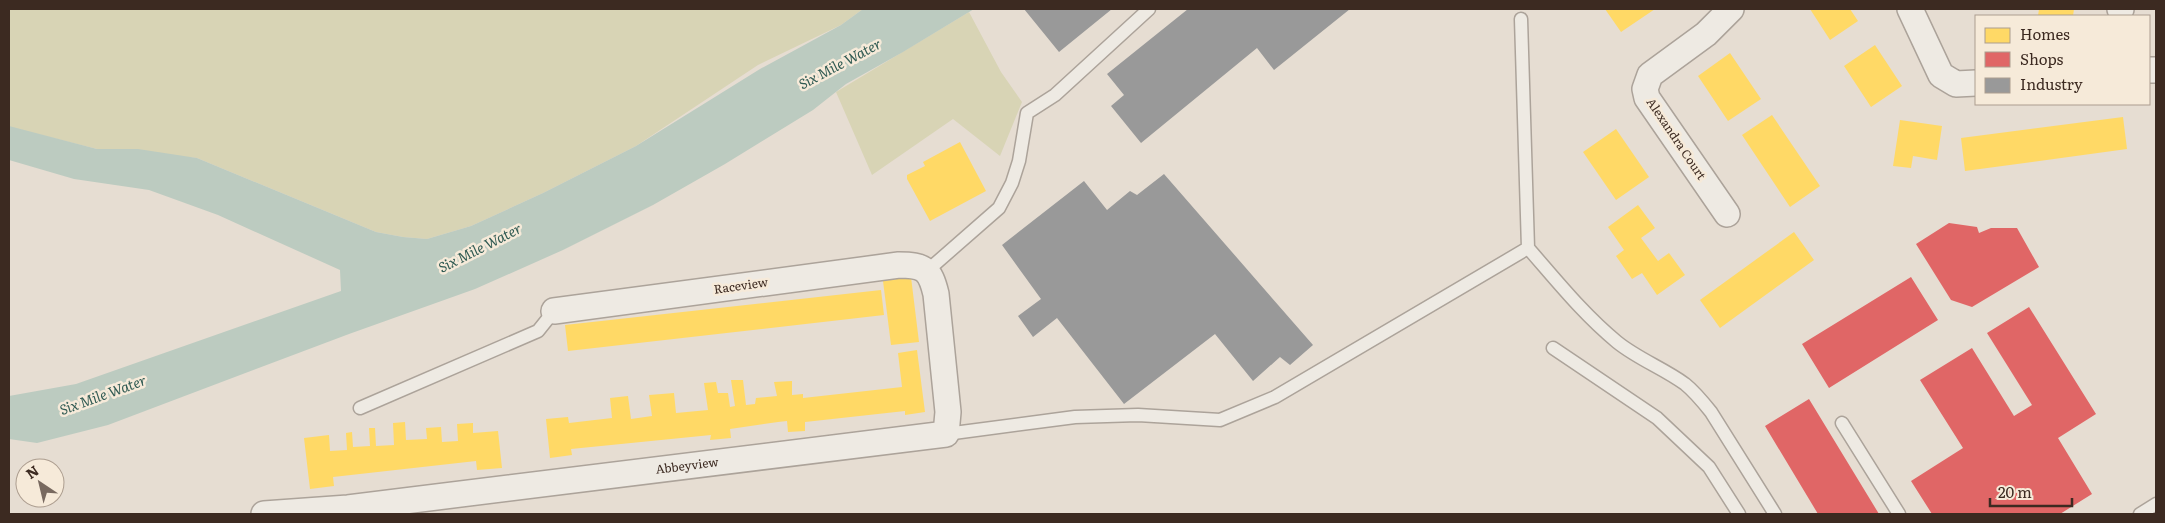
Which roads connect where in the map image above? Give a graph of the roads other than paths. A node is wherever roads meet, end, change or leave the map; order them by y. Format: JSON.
{"nodes":[{"id":1,"x":1149,"y":9,"type":"edge"},
{"id":2,"x":1731,"y":9,"type":"edge"},
{"id":3,"x":1910,"y":9,"type":"edge"},
{"id":4,"x":1521,"y":19,"type":"dead end"},
{"id":5,"x":1975,"y":83,"type":"edge"},
{"id":6,"x":1727,"y":214,"type":"dead end"},
{"id":7,"x":1528,"y":248,"type":"junction"},
{"id":8,"x":927,"y":271,"type":"junction"},
{"id":9,"x":554,"y":311,"type":"joint"},
{"id":10,"x":1553,"y":348,"type":"dead end"},
{"id":11,"x":360,"y":408,"type":"dead end"},
{"id":12,"x":1842,"y":423,"type":"dead end"},
{"id":13,"x":946,"y":434,"type":"junction"},
{"id":14,"x":2156,"y":504,"type":"edge"},
{"id":15,"x":264,"y":514,"type":"edge"},
{"id":16,"x":1740,"y":514,"type":"edge"},
{"id":17,"x":1775,"y":514,"type":"edge"},
{"id":18,"x":1899,"y":514,"type":"edge"},
{"id":19,"x":2140,"y":514,"type":"edge"}],
"edges":[{"from":1,"to":8,"type":"lane"},
{"from":2,"to":6,"type":"street","name":"Alexandra Court"},
{"from":3,"to":5,"type":"street"},
{"from":4,"to":7,"type":"lane"},
{"from":7,"to":13,"type":"lane"},
{"from":7,"to":17,"type":"lane"},
{"from":8,"to":9,"type":"street","name":"Raceview"},
{"from":8,"to":13,"type":"street"},
{"from":9,"to":11,"type":"lane"},
{"from":10,"to":16,"type":"lane"},
{"from":12,"to":18,"type":"lane"},
{"from":13,"to":15,"type":"street","name":"Abbeyview"},
{"from":14,"to":19,"type":"lane"}]}
